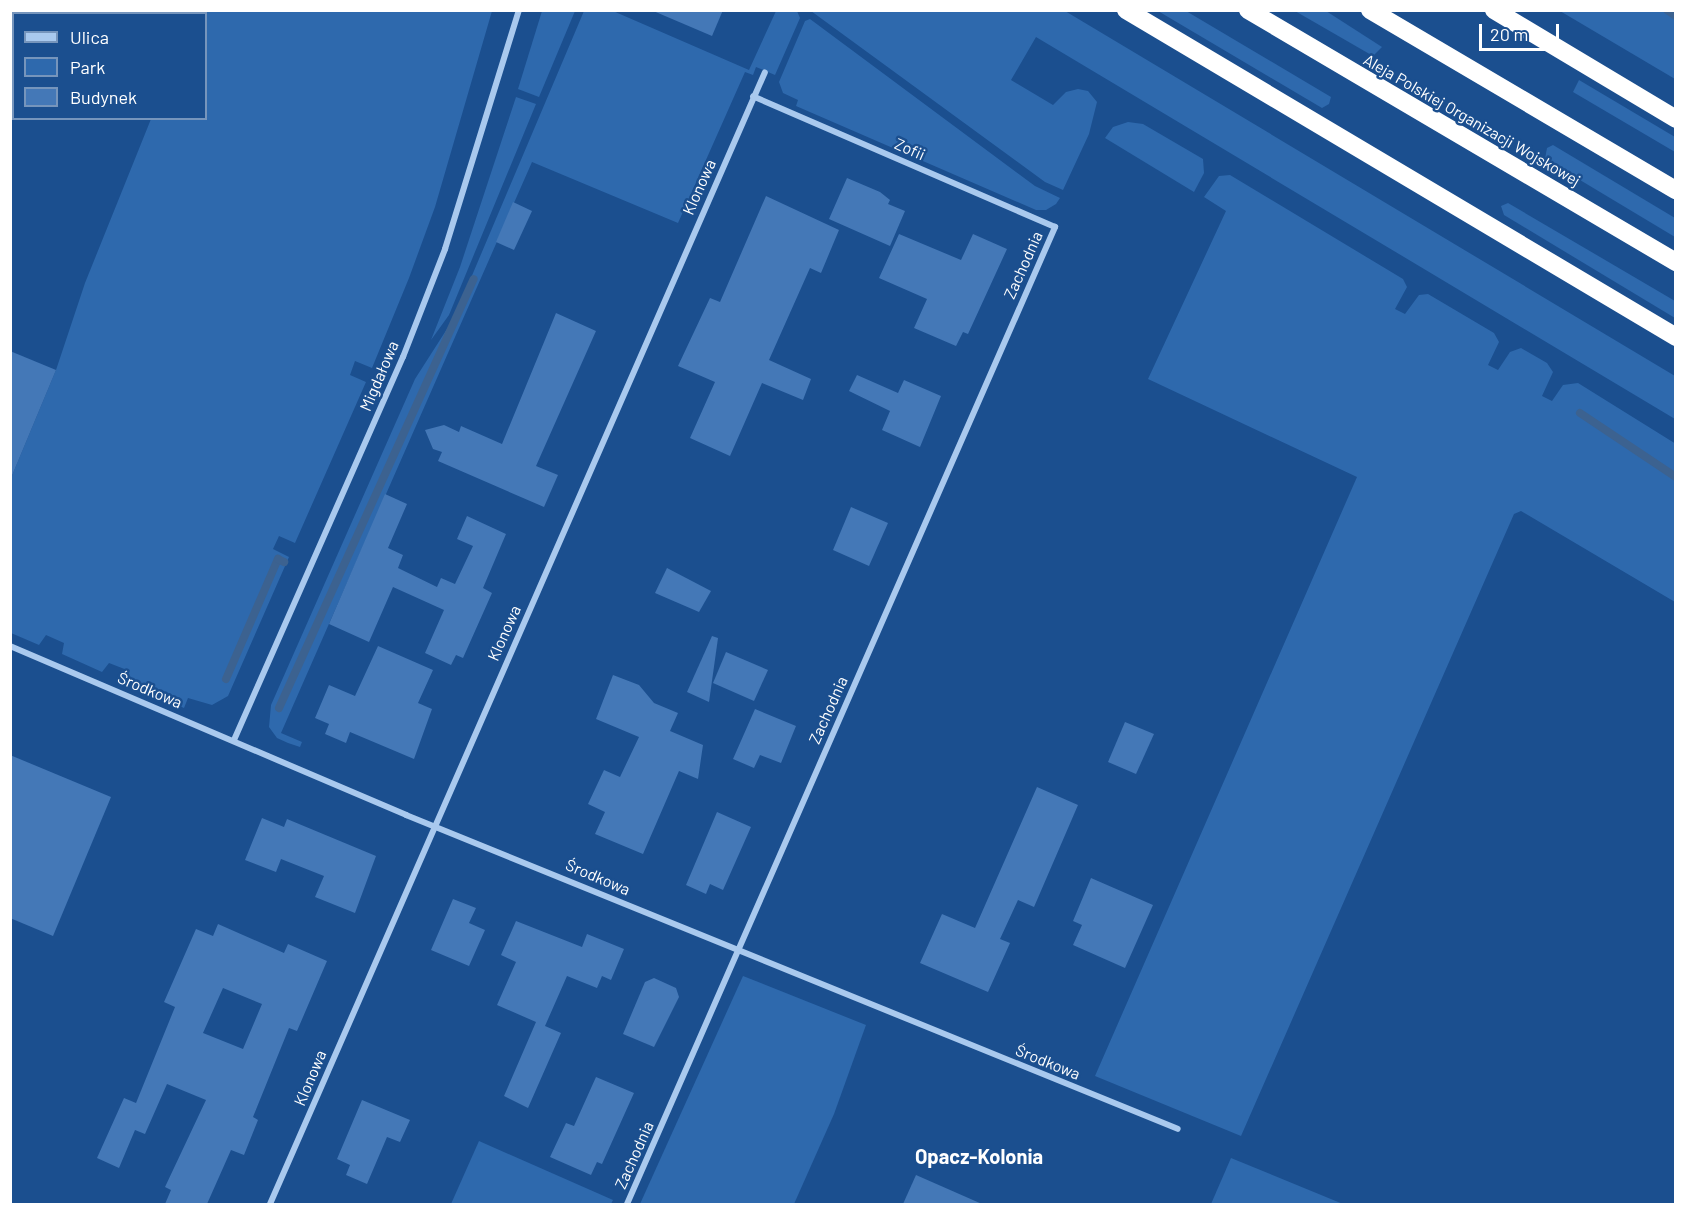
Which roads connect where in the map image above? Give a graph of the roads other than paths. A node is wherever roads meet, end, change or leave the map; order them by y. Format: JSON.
{"nodes":[{"id":1,"x":519,"y":10,"type":"edge"},
{"id":2,"x":1126,"y":10,"type":"edge"},
{"id":3,"x":1248,"y":10,"type":"edge"},
{"id":4,"x":1370,"y":10,"type":"edge"},
{"id":5,"x":1494,"y":10,"type":"edge"},
{"id":6,"x":765,"y":72,"type":"dead end"},
{"id":7,"x":753,"y":96,"type":"junction"},
{"id":8,"x":1676,"y":119,"type":"edge"},
{"id":9,"x":1676,"y":190,"type":"edge"},
{"id":10,"x":1055,"y":227,"type":"joint"},
{"id":11,"x":1676,"y":262,"type":"edge"},
{"id":12,"x":1676,"y":337,"type":"edge"},
{"id":13,"x":10,"y":646,"type":"edge"},
{"id":14,"x":234,"y":740,"type":"junction"},
{"id":15,"x":435,"y":825,"type":"junction"},
{"id":16,"x":738,"y":951,"type":"junction"},
{"id":17,"x":1178,"y":1129,"type":"dead end"},
{"id":18,"x":270,"y":1204,"type":"edge"},
{"id":19,"x":627,"y":1204,"type":"edge"}],
"edges":[{"from":1,"to":14,"type":"street","name":"Migdałowa"},
{"from":2,"to":12,"type":"highway"},
{"from":3,"to":11,"type":"highway","name":"Aleja Polskiej Organizacji Wojskowej"},
{"from":4,"to":9,"type":"highway"},
{"from":5,"to":8,"type":"highway"},
{"from":6,"to":7,"type":"street","name":"Klonowa"},
{"from":7,"to":10,"type":"street","name":"Zofii"},
{"from":7,"to":15,"type":"street","name":"Klonowa"},
{"from":10,"to":16,"type":"street","name":"Zachodnia"},
{"from":13,"to":14,"type":"street","name":"Środkowa"},
{"from":14,"to":15,"type":"street","name":"Środkowa"},
{"from":15,"to":16,"type":"street","name":"Środkowa"},
{"from":15,"to":18,"type":"street","name":"Klonowa"},
{"from":16,"to":17,"type":"street","name":"Środkowa"},
{"from":16,"to":19,"type":"street","name":"Zachodnia"}]}
